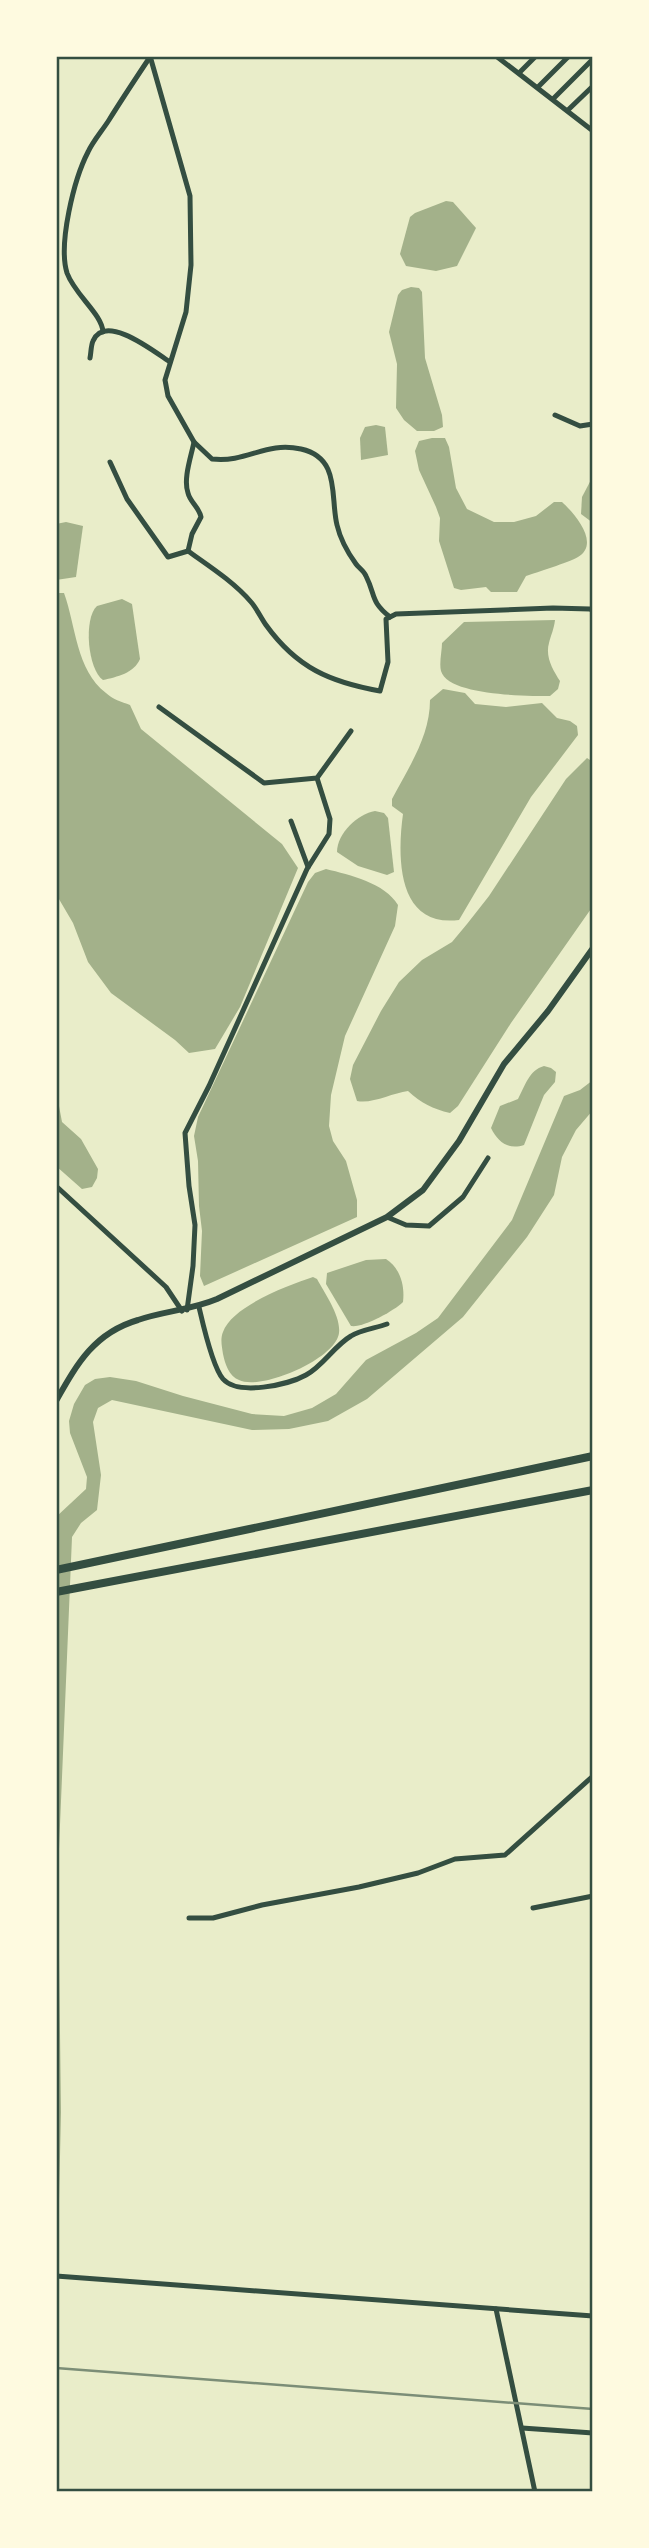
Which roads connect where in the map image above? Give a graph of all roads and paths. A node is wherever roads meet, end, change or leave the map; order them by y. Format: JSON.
{"nodes":[{"id":1,"x":150,"y":56,"type":"edge"},
{"id":2,"x":496,"y":56,"type":"edge"},
{"id":3,"x":536,"y":56,"type":"edge"},
{"id":4,"x":569,"y":56,"type":"edge"},
{"id":5,"x":593,"y":59,"type":"edge"},
{"id":6,"x":519,"y":73,"type":"junction"},
{"id":7,"x":593,"y":86,"type":"edge"},
{"id":8,"x":538,"y":87,"type":"junction"},
{"id":9,"x":553,"y":99,"type":"junction"},
{"id":10,"x":568,"y":110,"type":"junction"},
{"id":11,"x":593,"y":119,"type":"edge"},
{"id":12,"x":586,"y":125,"type":"junction"},
{"id":13,"x":593,"y":131,"type":"edge"},
{"id":14,"x":103,"y":332,"type":"junction"},
{"id":15,"x":90,"y":358,"type":"dead end"},
{"id":16,"x":170,"y":362,"type":"junction"},
{"id":17,"x":555,"y":415,"type":"dead end"},
{"id":18,"x":593,"y":424,"type":"edge"},
{"id":19,"x":194,"y":443,"type":"junction"},
{"id":20,"x":110,"y":462,"type":"dead end"},
{"id":21,"x":188,"y":551,"type":"junction"},
{"id":22,"x":593,"y":611,"type":"edge"},
{"id":23,"x":390,"y":617,"type":"junction"},
{"id":24,"x":159,"y":707,"type":"dead end"},
{"id":25,"x":351,"y":731,"type":"dead end"},
{"id":26,"x":317,"y":778,"type":"junction"},
{"id":27,"x":291,"y":821,"type":"dead end"},
{"id":28,"x":309,"y":867,"type":"junction"},
{"id":29,"x":593,"y":948,"type":"edge"},
{"id":30,"x":488,"y":1158,"type":"dead end"},
{"id":31,"x":56,"y":1186,"type":"edge"},
{"id":32,"x":387,"y":1217,"type":"junction"},
{"id":33,"x":199,"y":1307,"type":"junction"},
{"id":34,"x":184,"y":1310,"type":"junction"},
{"id":35,"x":387,"y":1324,"type":"dead end"},
{"id":36,"x":56,"y":1386,"type":"edge"},
{"id":37,"x":61,"y":1393,"type":"junction"},
{"id":38,"x":56,"y":1401,"type":"edge"},
{"id":39,"x":593,"y":1456,"type":"edge"},
{"id":40,"x":593,"y":1490,"type":"edge"},
{"id":41,"x":56,"y":1570,"type":"edge"},
{"id":42,"x":56,"y":1592,"type":"edge"},
{"id":43,"x":593,"y":1776,"type":"edge"},
{"id":44,"x":593,"y":1896,"type":"edge"},
{"id":45,"x":533,"y":1908,"type":"dead end"},
{"id":46,"x":190,"y":1918,"type":"dead end"},
{"id":47,"x":56,"y":2276,"type":"edge"},
{"id":48,"x":496,"y":2309,"type":"junction"},
{"id":49,"x":593,"y":2315,"type":"edge"},
{"id":50,"x":522,"y":2427,"type":"junction"},
{"id":51,"x":593,"y":2433,"type":"edge"},
{"id":52,"x":534,"y":2492,"type":"edge"}],
"edges":[{"from":1,"to":14,"type":"street"},
{"from":1,"to":16,"type":"street"},
{"from":2,"to":6,"type":"street"},
{"from":3,"to":6,"type":"street"},
{"from":4,"to":8,"type":"street"},
{"from":5,"to":9,"type":"street"},
{"from":6,"to":8,"type":"street"},
{"from":7,"to":10,"type":"street"},
{"from":8,"to":9,"type":"street"},
{"from":9,"to":10,"type":"street"},
{"from":10,"to":12,"type":"street"},
{"from":11,"to":12,"type":"street"},
{"from":12,"to":13,"type":"street"},
{"from":14,"to":15,"type":"street"},
{"from":14,"to":16,"type":"street"},
{"from":16,"to":19,"type":"street"},
{"from":17,"to":18,"type":"street"},
{"from":19,"to":21,"type":"street"},
{"from":19,"to":23,"type":"street"},
{"from":20,"to":21,"type":"street"},
{"from":21,"to":23,"type":"street"},
{"from":22,"to":23,"type":"street"},
{"from":24,"to":26,"type":"street"},
{"from":25,"to":26,"type":"street"},
{"from":26,"to":28,"type":"street"},
{"from":27,"to":28,"type":"street"},
{"from":28,"to":34,"type":"street"},
{"from":29,"to":32,"type":"street"},
{"from":30,"to":32,"type":"street"},
{"from":31,"to":34,"type":"street"},
{"from":32,"to":33,"type":"street"},
{"from":33,"to":34,"type":"street"},
{"from":33,"to":35,"type":"street"},
{"from":34,"to":37,"type":"street"},
{"from":36,"to":37,"type":"street"},
{"from":37,"to":38,"type":"street"},
{"from":39,"to":41,"type":"main road"},
{"from":40,"to":42,"type":"main road"},
{"from":43,"to":46,"type":"street"},
{"from":44,"to":45,"type":"street"},
{"from":47,"to":48,"type":"street"},
{"from":48,"to":49,"type":"street"},
{"from":48,"to":50,"type":"street"},
{"from":50,"to":51,"type":"street"},
{"from":50,"to":52,"type":"street"}]}
